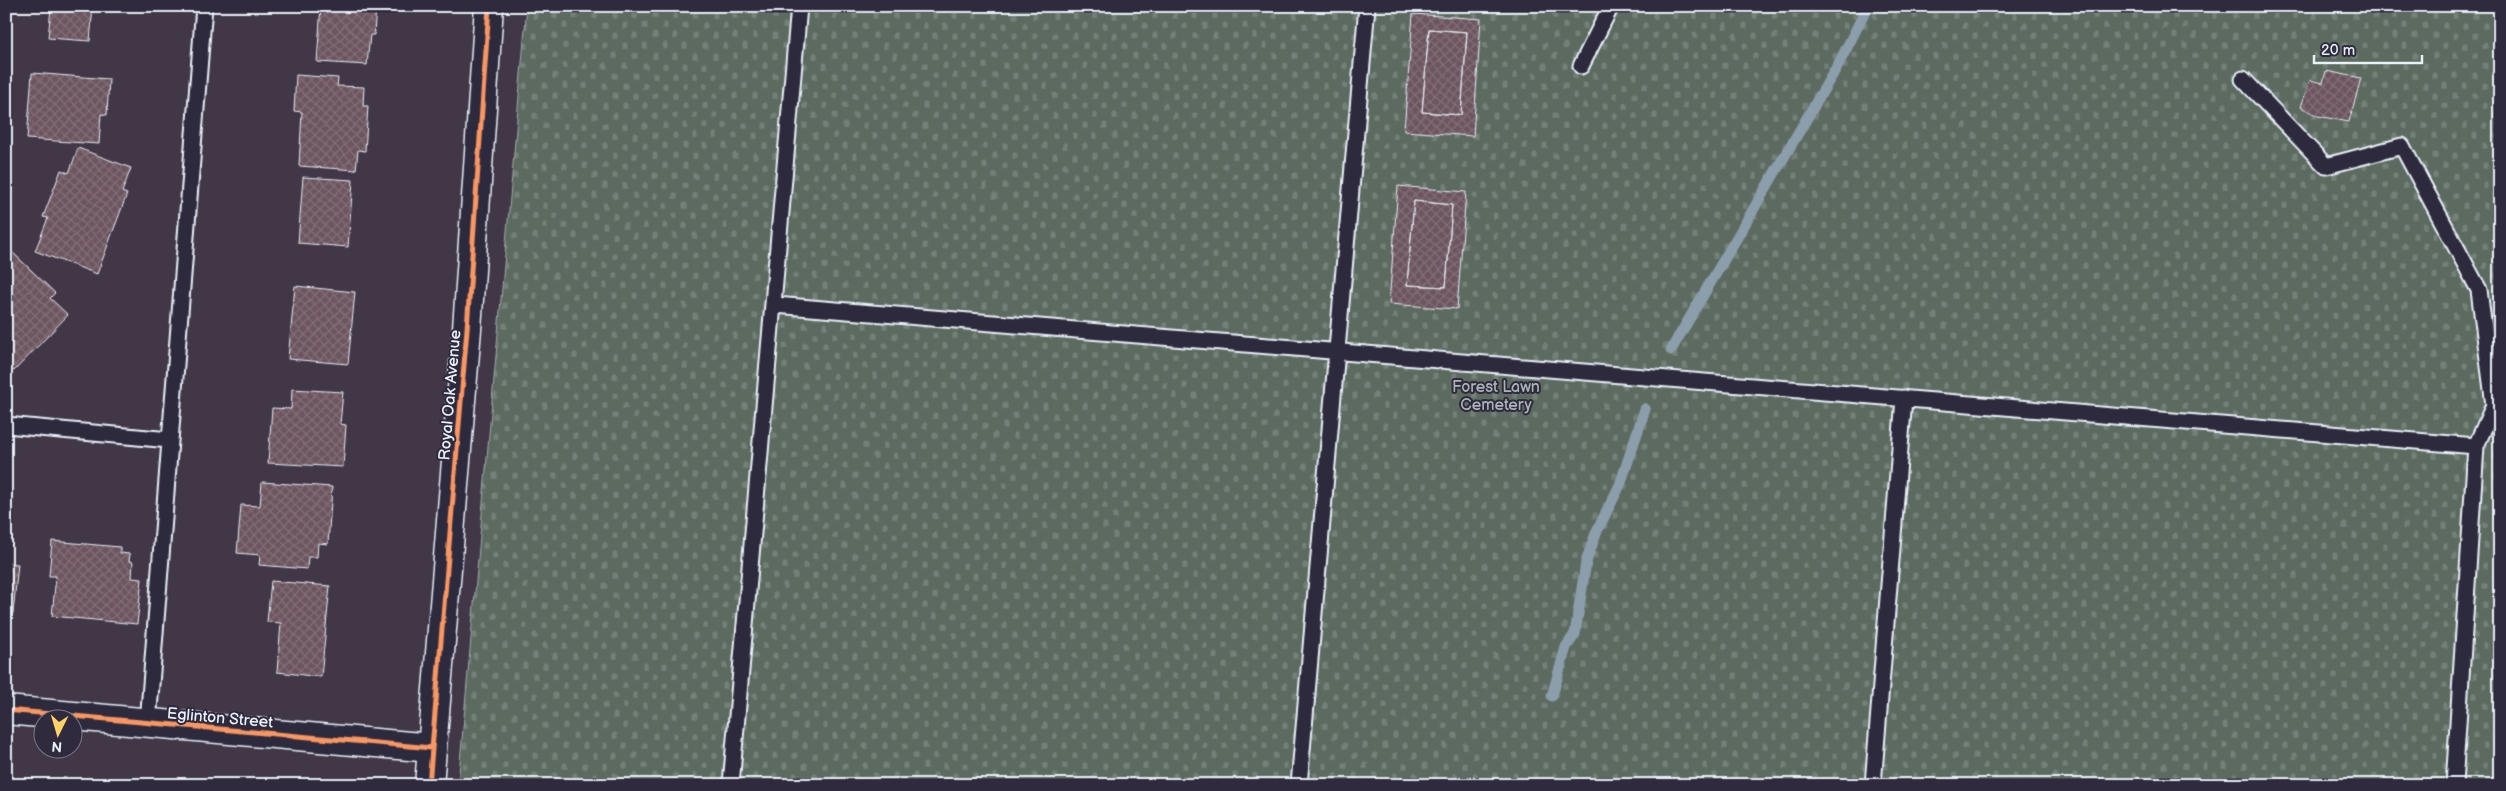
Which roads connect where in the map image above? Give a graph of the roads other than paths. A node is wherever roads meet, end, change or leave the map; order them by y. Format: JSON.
{"nodes":[{"id":1,"x":204,"y":6,"type":"edge"},
{"id":2,"x":489,"y":6,"type":"edge"},
{"id":3,"x":799,"y":6,"type":"edge"},
{"id":4,"x":1367,"y":6,"type":"edge"},
{"id":5,"x":1611,"y":6,"type":"edge"},
{"id":6,"x":1581,"y":66,"type":"dead end"},
{"id":7,"x":2243,"y":79,"type":"dead end"},
{"id":8,"x":774,"y":305,"type":"junction"},
{"id":9,"x":1336,"y":351,"type":"junction"},
{"id":10,"x":1904,"y":398,"type":"junction"},
{"id":11,"x":6,"y":425,"type":"edge"},
{"id":12,"x":170,"y":440,"type":"junction"},
{"id":13,"x":2476,"y":446,"type":"junction"},
{"id":14,"x":6,"y":710,"type":"edge"},
{"id":15,"x":148,"y":723,"type":"junction"},
{"id":16,"x":432,"y":748,"type":"junction"},
{"id":17,"x":429,"y":785,"type":"edge"},
{"id":18,"x":731,"y":785,"type":"edge"},
{"id":19,"x":1299,"y":785,"type":"edge"},
{"id":20,"x":1873,"y":785,"type":"edge"},
{"id":21,"x":2454,"y":785,"type":"edge"}],
"edges":[{"from":1,"to":12,"type":"lane"},
{"from":2,"to":16,"type":"street","name":"Royal Oak Avenue"},
{"from":3,"to":8,"type":"lane"},
{"from":4,"to":9,"type":"lane"},
{"from":5,"to":6,"type":"lane"},
{"from":7,"to":13,"type":"lane"},
{"from":8,"to":9,"type":"lane"},
{"from":8,"to":18,"type":"lane"},
{"from":9,"to":10,"type":"lane"},
{"from":9,"to":19,"type":"lane"},
{"from":10,"to":13,"type":"lane"},
{"from":10,"to":20,"type":"lane"},
{"from":11,"to":12,"type":"lane"},
{"from":12,"to":15,"type":"lane"},
{"from":13,"to":21,"type":"lane"},
{"from":14,"to":15,"type":"street","name":"Eglinton Street"},
{"from":15,"to":16,"type":"street","name":"Eglinton Street"},
{"from":16,"to":17,"type":"street","name":"Royal Oak Avenue"}]}
